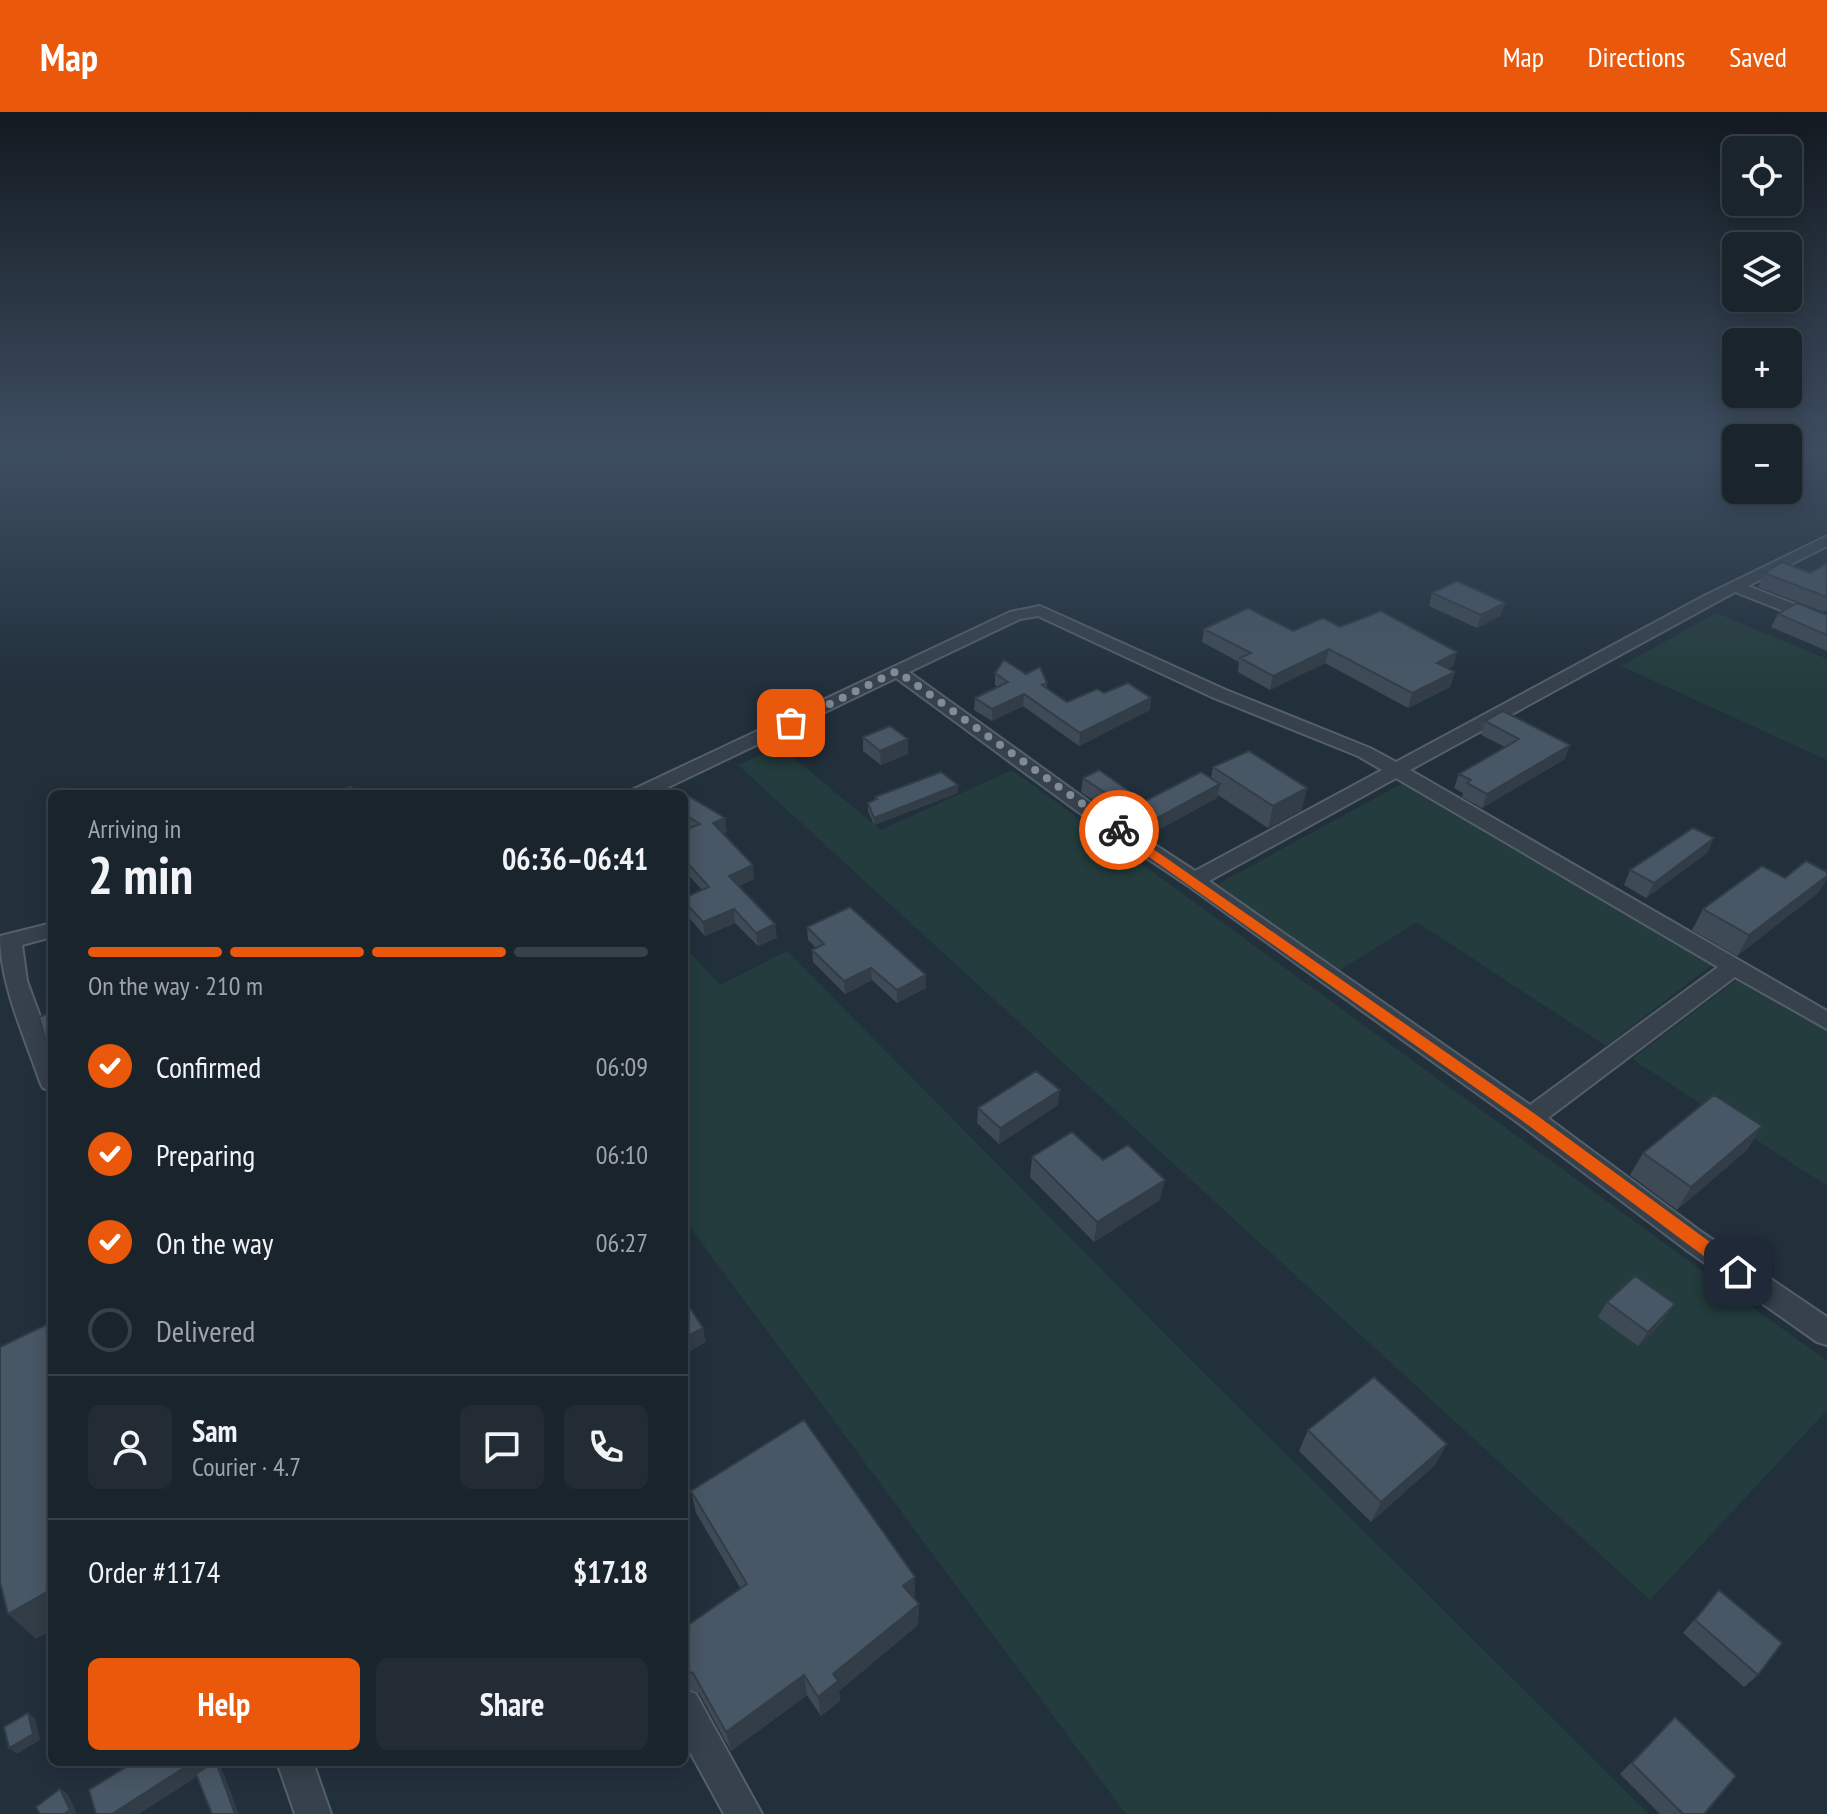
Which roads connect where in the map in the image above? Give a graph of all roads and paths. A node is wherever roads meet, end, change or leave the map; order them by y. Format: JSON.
{"nodes":[{"id":1,"x":1827,"y":540,"type":"edge"},
{"id":2,"x":1736,"y":587,"type":"junction"},
{"id":3,"x":1827,"y":623,"type":"edge"},
{"id":4,"x":897,"y":671,"type":"junction"},
{"id":5,"x":1396,"y":770,"type":"junction"},
{"id":6,"x":647,"y":790,"type":"edge"},
{"id":7,"x":1194,"y":880,"type":"junction"},
{"id":8,"x":48,"y":931,"type":"edge"},
{"id":9,"x":6,"y":942,"type":"edge"},
{"id":10,"x":1732,"y":968,"type":"junction"},
{"id":11,"x":8,"y":985,"type":"edge"},
{"id":12,"x":1827,"y":1021,"type":"edge"},
{"id":13,"x":48,"y":1073,"type":"edge"},
{"id":14,"x":1530,"y":1118,"type":"junction"},
{"id":15,"x":1827,"y":1333,"type":"edge"},
{"id":16,"x":688,"y":1713,"type":"edge"},
{"id":17,"x":296,"y":1766,"type":"edge"},
{"id":18,"x":313,"y":1814,"type":"edge"},
{"id":19,"x":744,"y":1814,"type":"edge"}],
"edges":[{"from":1,"to":2,"type":"street"},
{"from":2,"to":3,"type":"street"},
{"from":2,"to":5,"type":"street"},
{"from":4,"to":5,"type":"street"},
{"from":4,"to":6,"type":"street"},
{"from":4,"to":7,"type":"street"},
{"from":5,"to":7,"type":"street"},
{"from":5,"to":10,"type":"street"},
{"from":7,"to":14,"type":"street"},
{"from":8,"to":9,"type":"street"},
{"from":9,"to":11,"type":"street"},
{"from":10,"to":12,"type":"street"},
{"from":10,"to":14,"type":"street"},
{"from":11,"to":13,"type":"street"},
{"from":14,"to":15,"type":"street"},
{"from":16,"to":19,"type":"street"},
{"from":17,"to":18,"type":"street"}]}
